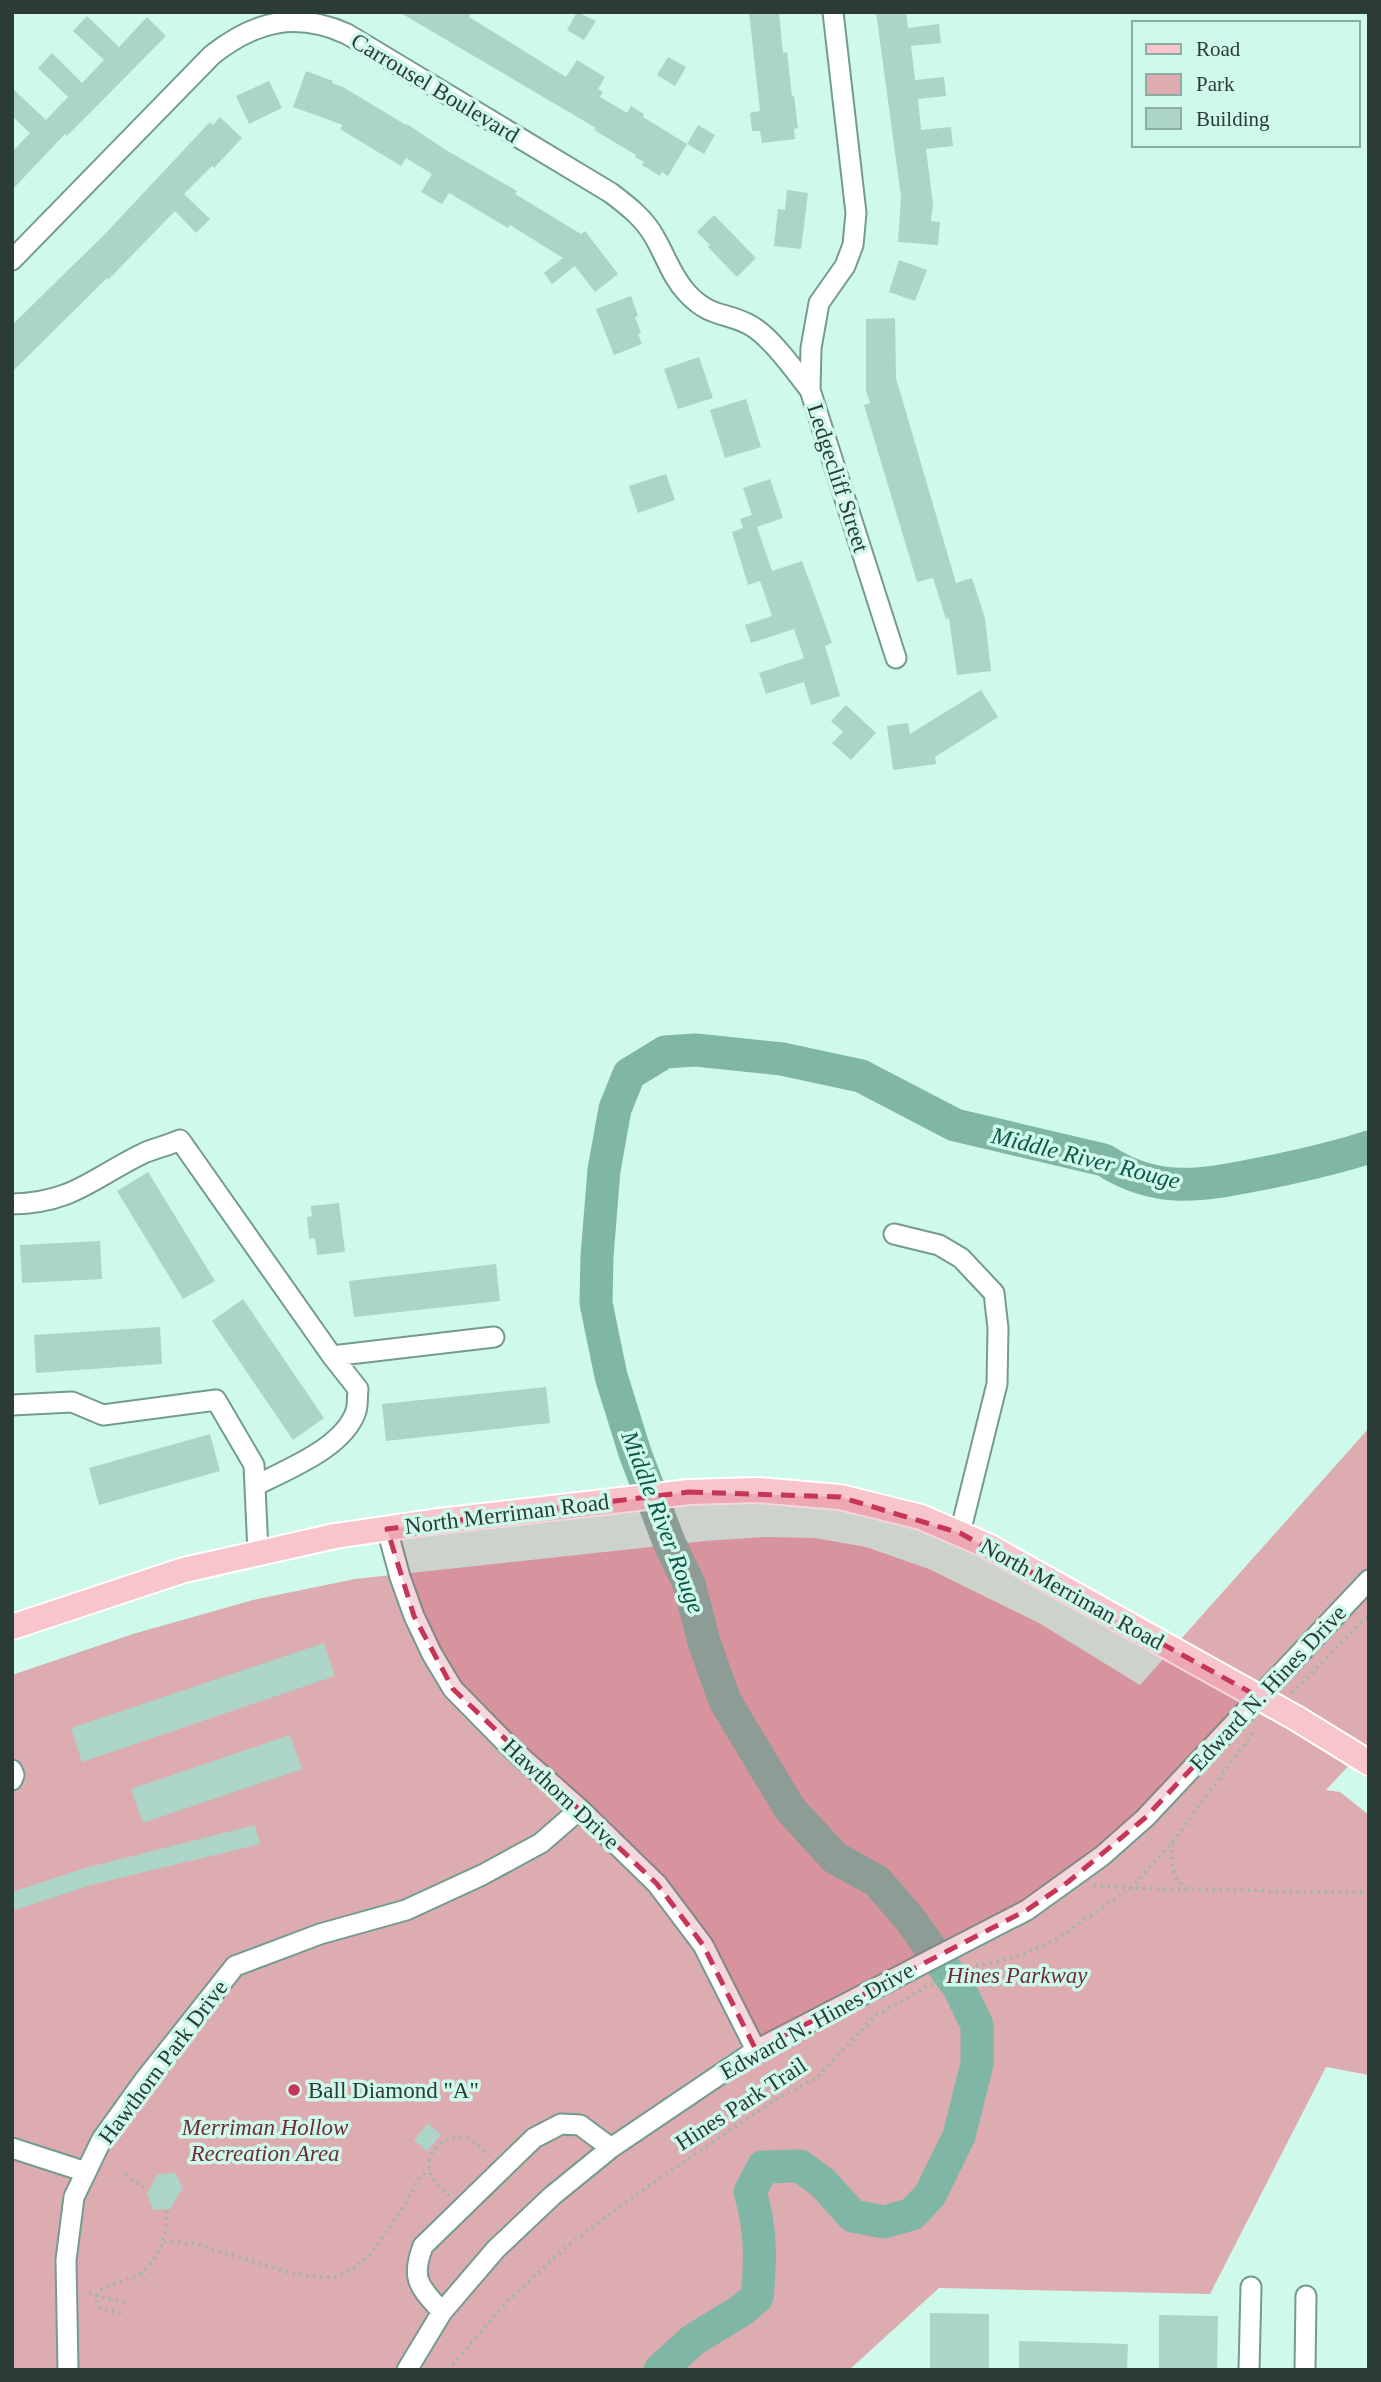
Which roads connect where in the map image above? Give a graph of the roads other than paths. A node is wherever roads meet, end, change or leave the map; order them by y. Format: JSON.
{"nodes":[{"id":1,"x":832,"y":12,"type":"edge"},
{"id":2,"x":291,"y":17,"type":"edge"},
{"id":3,"x":12,"y":260,"type":"edge"},
{"id":4,"x":810,"y":390,"type":"junction"},
{"id":5,"x":896,"y":657,"type":"dead end"},
{"id":6,"x":12,"y":1204,"type":"edge"},
{"id":7,"x":894,"y":1234,"type":"dead end"},
{"id":8,"x":494,"y":1337,"type":"dead end"},
{"id":9,"x":332,"y":1356,"type":"junction"},
{"id":10,"x":12,"y":1405,"type":"edge"},
{"id":11,"x":255,"y":1486,"type":"junction"},
{"id":12,"x":387,"y":1529,"type":"junction"},
{"id":13,"x":960,"y":1533,"type":"junction"},
{"id":14,"x":258,"y":1552,"type":"junction"},
{"id":15,"x":1369,"y":1580,"type":"edge"},
{"id":16,"x":12,"y":1627,"type":"edge"},
{"id":17,"x":1369,"y":1763,"type":"edge"},
{"id":18,"x":12,"y":1770,"type":"edge"},
{"id":19,"x":12,"y":1780,"type":"edge"},
{"id":20,"x":580,"y":1809,"type":"junction"},
{"id":21,"x":756,"y":2050,"type":"junction"},
{"id":22,"x":12,"y":2148,"type":"edge"},
{"id":23,"x":611,"y":2148,"type":"junction"},
{"id":24,"x":86,"y":2172,"type":"junction"},
{"id":25,"x":1251,"y":2287,"type":"dead end"},
{"id":26,"x":1306,"y":2296,"type":"dead end"},
{"id":27,"x":442,"y":2312,"type":"junction"},
{"id":28,"x":68,"y":2370,"type":"edge"},
{"id":29,"x":407,"y":2370,"type":"edge"},
{"id":30,"x":1249,"y":2370,"type":"edge"},
{"id":31,"x":1305,"y":2370,"type":"edge"}],
"edges":[{"from":1,"to":4,"type":"street","name":"Ledgecliff Street"},
{"from":2,"to":3,"type":"street","name":"Carrousel Boulevard"},
{"from":2,"to":4,"type":"street","name":"Carrousel Boulevard"},
{"from":4,"to":5,"type":"street","name":"Ledgecliff Street"},
{"from":6,"to":9,"type":"street"},
{"from":7,"to":13,"type":"street"},
{"from":8,"to":9,"type":"street"},
{"from":9,"to":11,"type":"street"},
{"from":10,"to":11,"type":"street"},
{"from":11,"to":14,"type":"street"},
{"from":12,"to":13,"type":"main road","name":"North Merriman Road"},
{"from":12,"to":14,"type":"main road","name":"North Merriman Road"},
{"from":12,"to":20,"type":"street","name":"Hawthorn Drive"},
{"from":13,"to":17,"type":"main road","name":"North Merriman Road","bridge":true},
{"from":14,"to":16,"type":"main road","name":"North Merriman Road"},
{"from":15,"to":21,"type":"street","name":"Edward N. Hines Drive"},
{"from":18,"to":19,"type":"street"},
{"from":20,"to":21,"type":"street","name":"Hawthorn Drive"},
{"from":20,"to":24,"type":"street","name":"Hawthorn Park Drive"},
{"from":21,"to":23,"type":"street","name":"Edward N. Hines Drive"},
{"from":22,"to":24,"type":"street"},
{"from":23,"to":27,"type":"street","name":"Edward N. Hines Drive"},
{"from":23,"to":27,"type":"street"},
{"from":24,"to":28,"type":"street","name":"Hawthorn Park Drive"},
{"from":25,"to":30,"type":"street"},
{"from":26,"to":31,"type":"street"},
{"from":27,"to":29,"type":"street","name":"Edward N. Hines Drive"}]}
